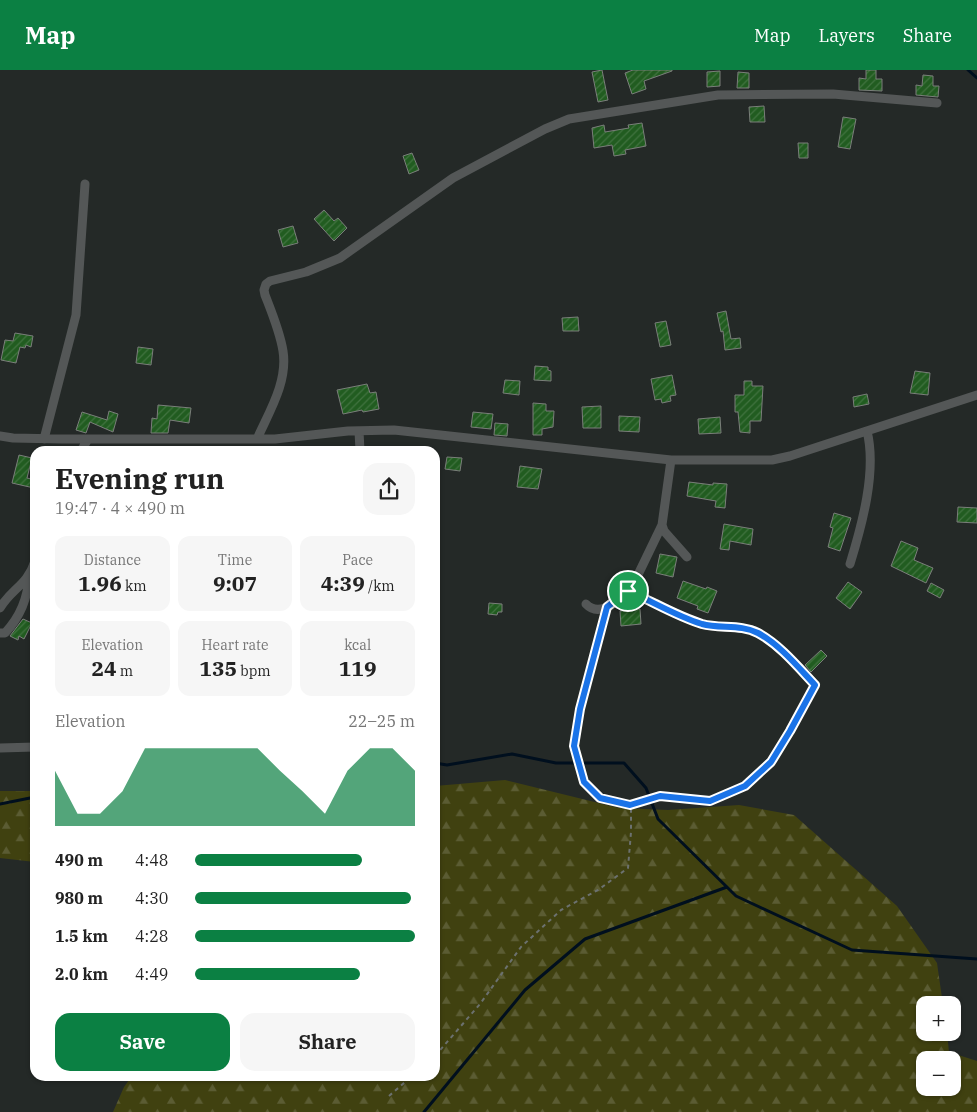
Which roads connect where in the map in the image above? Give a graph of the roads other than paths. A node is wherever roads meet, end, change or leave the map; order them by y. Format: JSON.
{"nodes":[{"id":1,"x":937,"y":103,"type":"dead end"},
{"id":2,"x":85,"y":184,"type":"dead end"},
{"id":3,"x":977,"y":395,"type":"edge"},
{"id":4,"x":359,"y":431,"type":"junction"},
{"id":5,"x":867,"y":431,"type":"junction"},
{"id":6,"x":0,"y":436,"type":"edge"},
{"id":7,"x":44,"y":439,"type":"junction"},
{"id":8,"x":88,"y":439,"type":"junction"},
{"id":9,"x":257,"y":439,"type":"junction"},
{"id":10,"x":83,"y":446,"type":"edge"},
{"id":11,"x":360,"y":446,"type":"edge"},
{"id":12,"x":671,"y":460,"type":"junction"},
{"id":13,"x":662,"y":525,"type":"junction"},
{"id":14,"x":687,"y":557,"type":"dead end"},
{"id":15,"x":850,"y":564,"type":"dead end"},
{"id":16,"x":29,"y":576,"type":"joint"},
{"id":17,"x":628,"y":591,"type":"junction"},
{"id":18,"x":586,"y":604,"type":"dead end"},
{"id":19,"x":0,"y":608,"type":"edge"},
{"id":20,"x":0,"y":633,"type":"edge"},
{"id":21,"x":815,"y":685,"type":"road end"},
{"id":22,"x":30,"y":747,"type":"edge"},
{"id":23,"x":0,"y":748,"type":"edge"}],
"edges":[{"from":1,"to":9,"type":"street"},
{"from":2,"to":7,"type":"street"},
{"from":3,"to":5,"type":"street"},
{"from":4,"to":9,"type":"street"},
{"from":4,"to":11,"type":"street"},
{"from":4,"to":12,"type":"street"},
{"from":5,"to":12,"type":"street"},
{"from":5,"to":15,"type":"street"},
{"from":6,"to":7,"type":"street"},
{"from":7,"to":8,"type":"street"},
{"from":8,"to":9,"type":"street"},
{"from":8,"to":10,"type":"street"},
{"from":12,"to":13,"type":"street"},
{"from":13,"to":14,"type":"street"},
{"from":13,"to":17,"type":"street"},
{"from":16,"to":19,"type":"street"},
{"from":16,"to":20,"type":"street"},
{"from":17,"to":18,"type":"street"},
{"from":17,"to":21,"type":"street"},
{"from":22,"to":23,"type":"street"}]}
